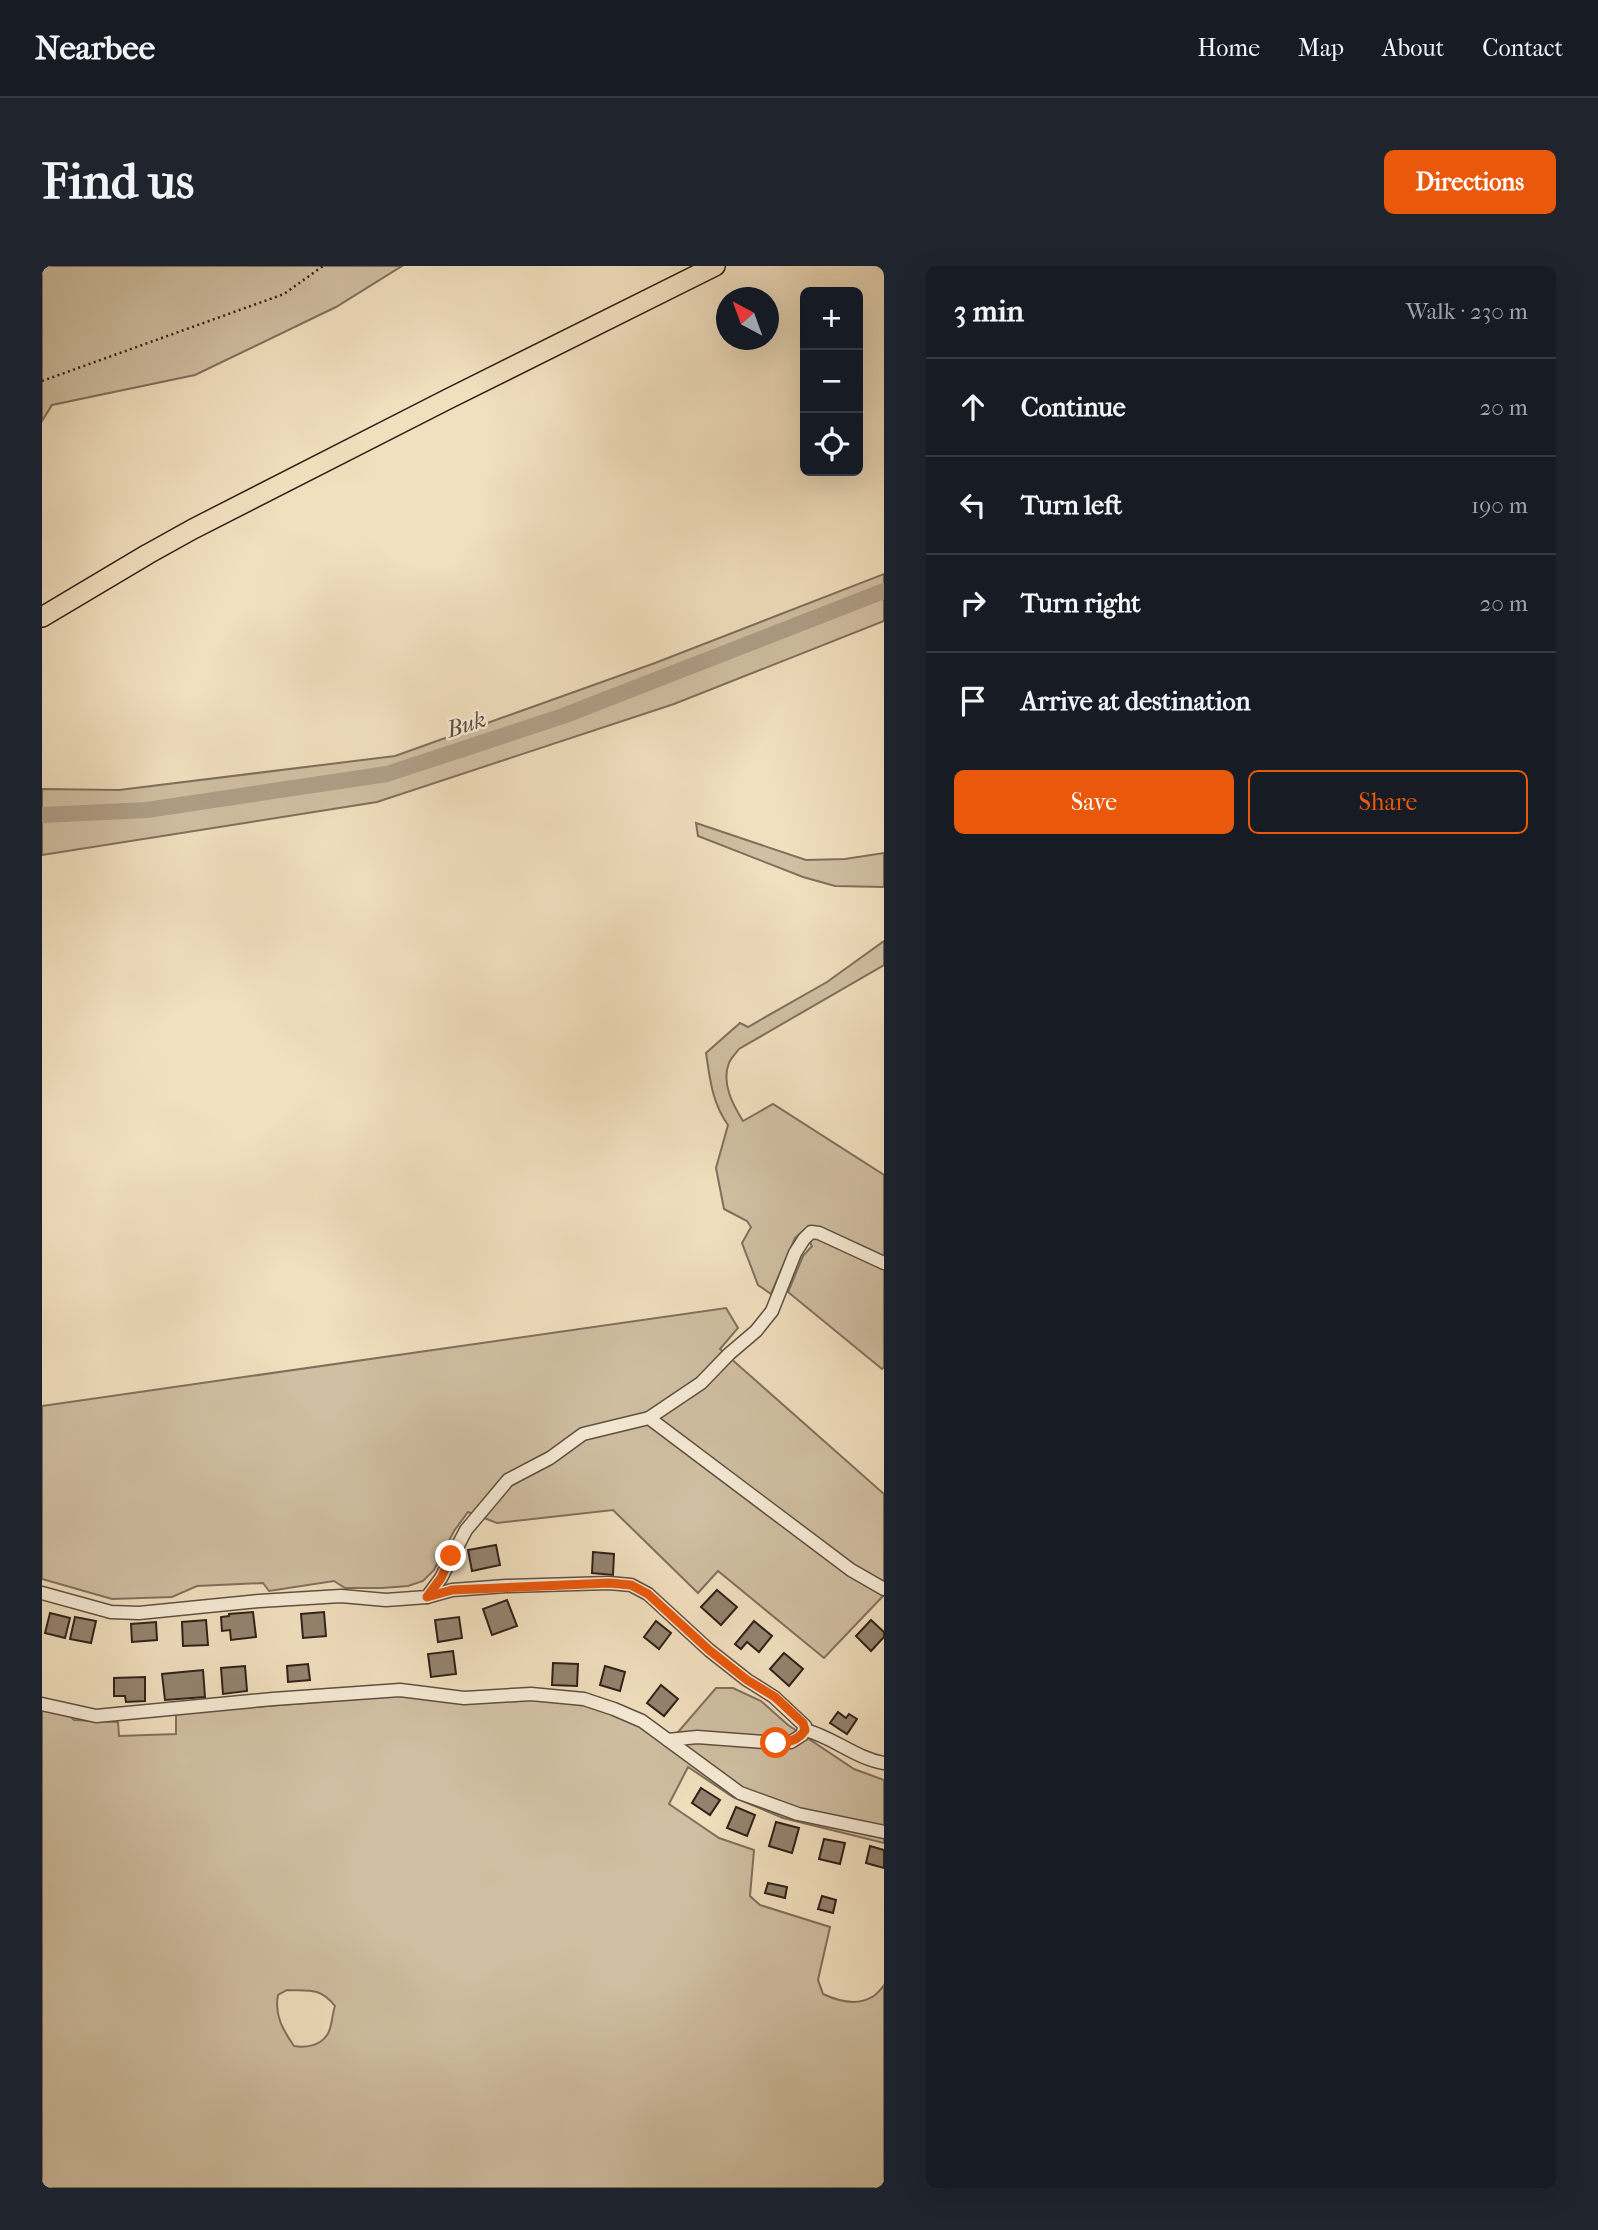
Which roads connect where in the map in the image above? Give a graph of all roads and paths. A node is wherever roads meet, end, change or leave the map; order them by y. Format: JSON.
{"nodes":[{"id":1,"x":323,"y":266,"type":"edge"},
{"id":2,"x":715,"y":266,"type":"edge"},
{"id":3,"x":42,"y":381,"type":"edge"},
{"id":4,"x":42,"y":617,"type":"edge"},
{"id":5,"x":884,"y":1263,"type":"edge"},
{"id":6,"x":649,"y":1418,"type":"junction"},
{"id":7,"x":884,"y":1589,"type":"edge"},
{"id":8,"x":42,"y":1593,"type":"edge"},
{"id":9,"x":427,"y":1597,"type":"junction"},
{"id":10,"x":42,"y":1704,"type":"edge"},
{"id":11,"x":805,"y":1730,"type":"junction"},
{"id":12,"x":668,"y":1740,"type":"junction"},
{"id":13,"x":884,"y":1763,"type":"edge"},
{"id":14,"x":884,"y":1832,"type":"edge"}],
"edges":[{"from":1,"to":3,"type":"path"},
{"from":2,"to":4,"type":"main road"},
{"from":5,"to":6,"type":"street"},
{"from":6,"to":7,"type":"street"},
{"from":6,"to":9,"type":"street"},
{"from":8,"to":9,"type":"street"},
{"from":9,"to":11,"type":"street"},
{"from":10,"to":12,"type":"street"},
{"from":11,"to":12,"type":"street"},
{"from":11,"to":13,"type":"street"},
{"from":12,"to":14,"type":"street"}]}
